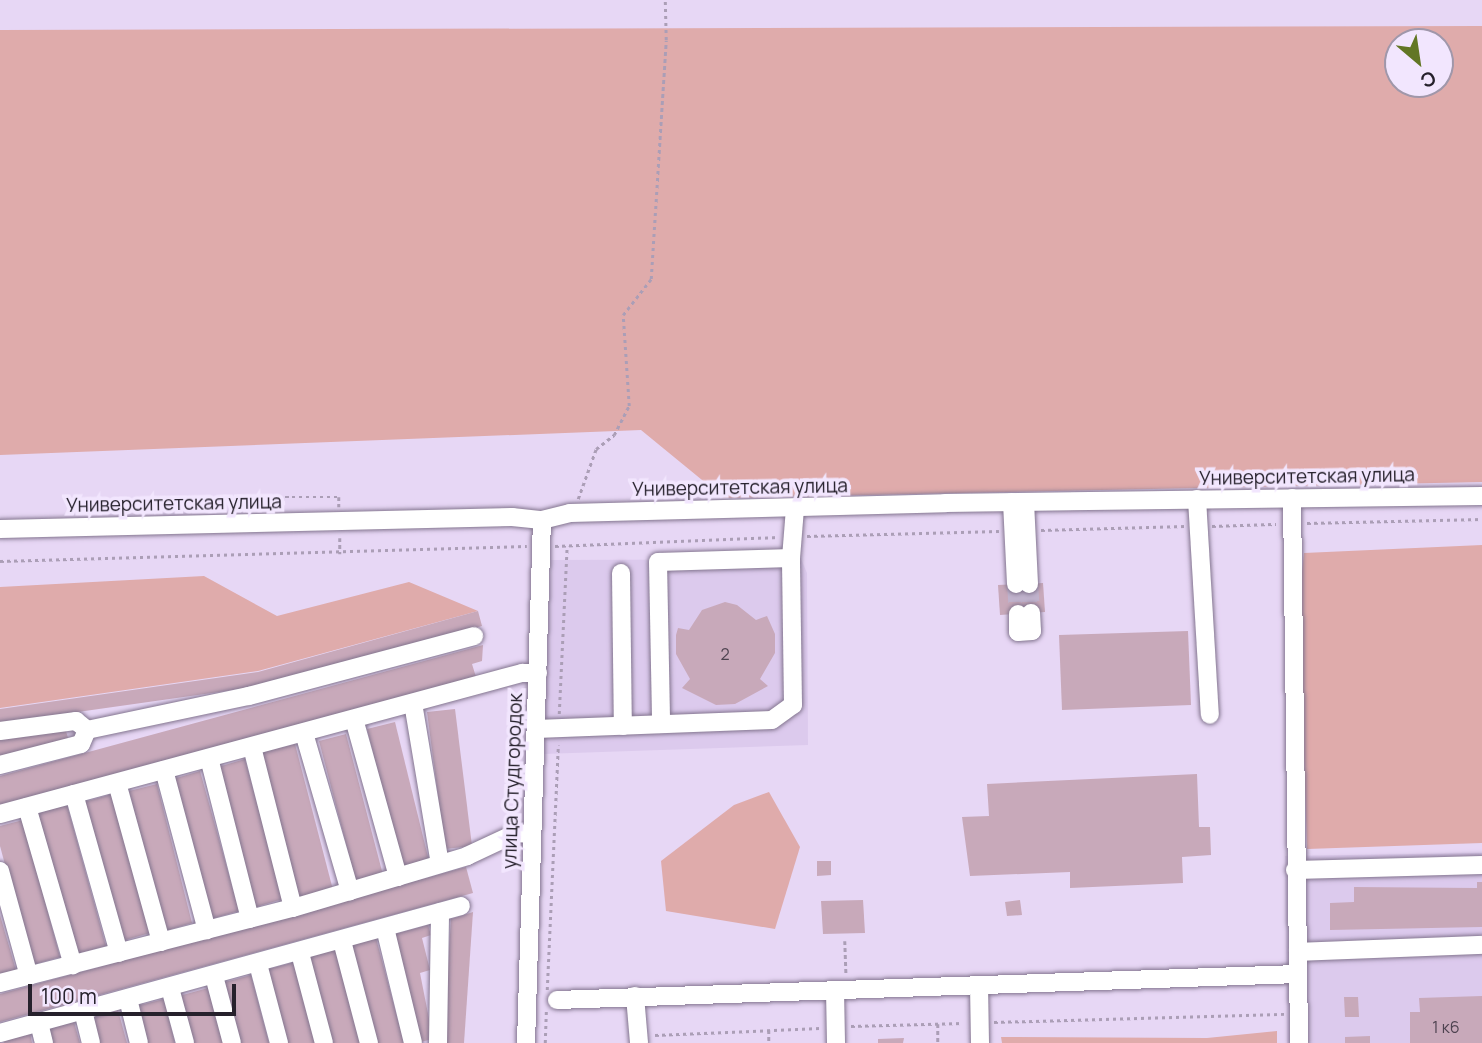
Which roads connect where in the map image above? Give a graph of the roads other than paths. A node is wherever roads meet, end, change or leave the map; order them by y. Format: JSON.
{"nodes":[{"id":1,"x":1482,"y":496,"type":"edge"},
{"id":2,"x":1292,"y":498,"type":"junction"},
{"id":3,"x":1197,"y":499,"type":"junction"},
{"id":4,"x":1019,"y":502,"type":"junction"},
{"id":5,"x":795,"y":508,"type":"junction"},
{"id":6,"x":542,"y":520,"type":"junction"},
{"id":7,"x":0,"y":529,"type":"edge"},
{"id":8,"x":791,"y":558,"type":"junction"},
{"id":9,"x":621,"y":573,"type":"dead end"},
{"id":10,"x":1023,"y":584,"type":"tunnel mouth"},
{"id":11,"x":474,"y":636,"type":"dead end"},
{"id":12,"x":538,"y":673,"type":"junction"},
{"id":13,"x":413,"y":704,"type":"junction"},
{"id":14,"x":1210,"y":715,"type":"dead end"},
{"id":15,"x":354,"y":719,"type":"junction"},
{"id":16,"x":661,"y":724,"type":"junction"},
{"id":17,"x":623,"y":726,"type":"junction"},
{"id":18,"x":536,"y":729,"type":"junction"},
{"id":19,"x":87,"y":730,"type":"junction"},
{"id":20,"x":0,"y":732,"type":"edge"},
{"id":21,"x":304,"y":733,"type":"junction"},
{"id":22,"x":252,"y":747,"type":"junction"},
{"id":23,"x":209,"y":758,"type":"junction"},
{"id":24,"x":0,"y":765,"type":"edge"},
{"id":25,"x":164,"y":770,"type":"junction"},
{"id":26,"x":117,"y":783,"type":"junction"},
{"id":27,"x":74,"y":794,"type":"junction"},
{"id":28,"x":27,"y":807,"type":"junction"},
{"id":29,"x":0,"y":814,"type":"edge"},
{"id":30,"x":532,"y":834,"type":"junction"},
{"id":31,"x":440,"y":864,"type":"junction"},
{"id":32,"x":1482,"y":865,"type":"edge"},
{"id":33,"x":1295,"y":870,"type":"junction"},
{"id":34,"x":0,"y":871,"type":"edge"},
{"id":35,"x":398,"y":877,"type":"junction"},
{"id":36,"x":350,"y":891,"type":"junction"},
{"id":37,"x":461,"y":906,"type":"dead end"},
{"id":38,"x":293,"y":908,"type":"junction"},
{"id":39,"x":440,"y":912,"type":"junction"},
{"id":40,"x":250,"y":919,"type":"junction"},
{"id":41,"x":385,"y":928,"type":"junction"},
{"id":42,"x":207,"y":930,"type":"junction"},
{"id":43,"x":342,"y":941,"type":"junction"},
{"id":44,"x":161,"y":942,"type":"junction"},
{"id":45,"x":1482,"y":944,"type":"edge"},
{"id":46,"x":1298,"y":952,"type":"junction"},
{"id":47,"x":119,"y":953,"type":"junction"},
{"id":48,"x":300,"y":953,"type":"junction"},
{"id":49,"x":258,"y":964,"type":"junction"},
{"id":50,"x":73,"y":965,"type":"junction"},
{"id":51,"x":1298,"y":974,"type":"junction"},
{"id":52,"x":29,"y":976,"type":"junction"},
{"id":53,"x":214,"y":976,"type":"junction"},
{"id":54,"x":0,"y":984,"type":"edge"},
{"id":55,"x":979,"y":985,"type":"junction"},
{"id":56,"x":170,"y":988,"type":"junction"},
{"id":57,"x":835,"y":990,"type":"junction"},
{"id":58,"x":635,"y":996,"type":"junction"},
{"id":59,"x":128,"y":999,"type":"junction"},
{"id":60,"x":557,"y":1000,"type":"dead end"},
{"id":61,"x":83,"y":1012,"type":"junction"},
{"id":62,"x":39,"y":1023,"type":"junction"},
{"id":63,"x":0,"y":1033,"type":"edge"},
{"id":64,"x":44,"y":1043,"type":"edge"},
{"id":65,"x":91,"y":1043,"type":"edge"},
{"id":66,"x":139,"y":1043,"type":"edge"},
{"id":67,"x":185,"y":1043,"type":"edge"},
{"id":68,"x":232,"y":1043,"type":"edge"},
{"id":69,"x":279,"y":1043,"type":"edge"},
{"id":70,"x":324,"y":1043,"type":"edge"},
{"id":71,"x":369,"y":1043,"type":"edge"},
{"id":72,"x":413,"y":1043,"type":"edge"},
{"id":73,"x":438,"y":1043,"type":"edge"},
{"id":74,"x":526,"y":1043,"type":"edge"},
{"id":75,"x":639,"y":1043,"type":"edge"},
{"id":76,"x":836,"y":1043,"type":"edge"},
{"id":77,"x":980,"y":1043,"type":"edge"},
{"id":78,"x":1299,"y":1043,"type":"edge"}],
"edges":[{"from":1,"to":2,"type":"street","name":"Университетская улица"},
{"from":2,"to":3,"type":"street","name":"Университетская улица"},
{"from":2,"to":33,"type":"street"},
{"from":3,"to":4,"type":"street","name":"Университетская улица"},
{"from":3,"to":14,"type":"street"},
{"from":4,"to":5,"type":"street","name":"Университетская улица"},
{"from":4,"to":10,"type":"street"},
{"from":5,"to":6,"type":"street","name":"Университетская улица"},
{"from":5,"to":8,"type":"street"},
{"from":6,"to":7,"type":"street","name":"Университетская улица"},
{"from":6,"to":12,"type":"street","name":"улица Студгородок"},
{"from":8,"to":16,"type":"street"},
{"from":8,"to":16,"type":"street"},
{"from":9,"to":17,"type":"street"},
{"from":11,"to":19,"type":"street"},
{"from":12,"to":13,"type":"street"},
{"from":12,"to":18,"type":"street","name":"улица Студгородок"},
{"from":13,"to":15,"type":"street"},
{"from":13,"to":31,"type":"street"},
{"from":15,"to":21,"type":"street"},
{"from":15,"to":35,"type":"street"},
{"from":16,"to":17,"type":"street"},
{"from":17,"to":18,"type":"street"},
{"from":18,"to":30,"type":"street","name":"улица Студгородок"},
{"from":19,"to":20,"type":"street"},
{"from":19,"to":24,"type":"street"},
{"from":21,"to":22,"type":"street"},
{"from":21,"to":36,"type":"street"},
{"from":22,"to":23,"type":"street"},
{"from":22,"to":38,"type":"street"},
{"from":23,"to":25,"type":"street"},
{"from":23,"to":40,"type":"street"},
{"from":25,"to":26,"type":"street"},
{"from":25,"to":42,"type":"street"},
{"from":26,"to":27,"type":"street"},
{"from":26,"to":44,"type":"street"},
{"from":27,"to":28,"type":"street"},
{"from":27,"to":47,"type":"street"},
{"from":28,"to":29,"type":"street"},
{"from":28,"to":50,"type":"street"},
{"from":30,"to":31,"type":"street"},
{"from":30,"to":74,"type":"street","name":"улица Студгородок"},
{"from":31,"to":35,"type":"street"},
{"from":32,"to":33,"type":"street"},
{"from":33,"to":46,"type":"street"},
{"from":34,"to":52,"type":"street"},
{"from":35,"to":36,"type":"street"},
{"from":36,"to":38,"type":"street"},
{"from":37,"to":39,"type":"street"},
{"from":38,"to":40,"type":"street"},
{"from":39,"to":41,"type":"street"},
{"from":39,"to":73,"type":"street"},
{"from":40,"to":42,"type":"street"},
{"from":41,"to":43,"type":"street"},
{"from":41,"to":72,"type":"street"},
{"from":42,"to":44,"type":"street"},
{"from":43,"to":48,"type":"street"},
{"from":43,"to":71,"type":"street"},
{"from":44,"to":47,"type":"street"},
{"from":45,"to":46,"type":"street"},
{"from":46,"to":51,"type":"street"},
{"from":47,"to":50,"type":"street"},
{"from":48,"to":49,"type":"street"},
{"from":48,"to":70,"type":"street"},
{"from":49,"to":53,"type":"street"},
{"from":49,"to":69,"type":"street"},
{"from":50,"to":52,"type":"street"},
{"from":51,"to":55,"type":"street"},
{"from":51,"to":78,"type":"street"},
{"from":52,"to":54,"type":"street"},
{"from":53,"to":56,"type":"street"},
{"from":53,"to":68,"type":"street"},
{"from":55,"to":57,"type":"street"},
{"from":55,"to":77,"type":"street"},
{"from":56,"to":59,"type":"street"},
{"from":56,"to":67,"type":"street"},
{"from":57,"to":58,"type":"street"},
{"from":57,"to":76,"type":"street"},
{"from":58,"to":60,"type":"street"},
{"from":58,"to":75,"type":"street"},
{"from":59,"to":61,"type":"street"},
{"from":59,"to":66,"type":"street"},
{"from":61,"to":62,"type":"street"},
{"from":61,"to":65,"type":"street"},
{"from":62,"to":63,"type":"street"},
{"from":62,"to":64,"type":"street"}]}
